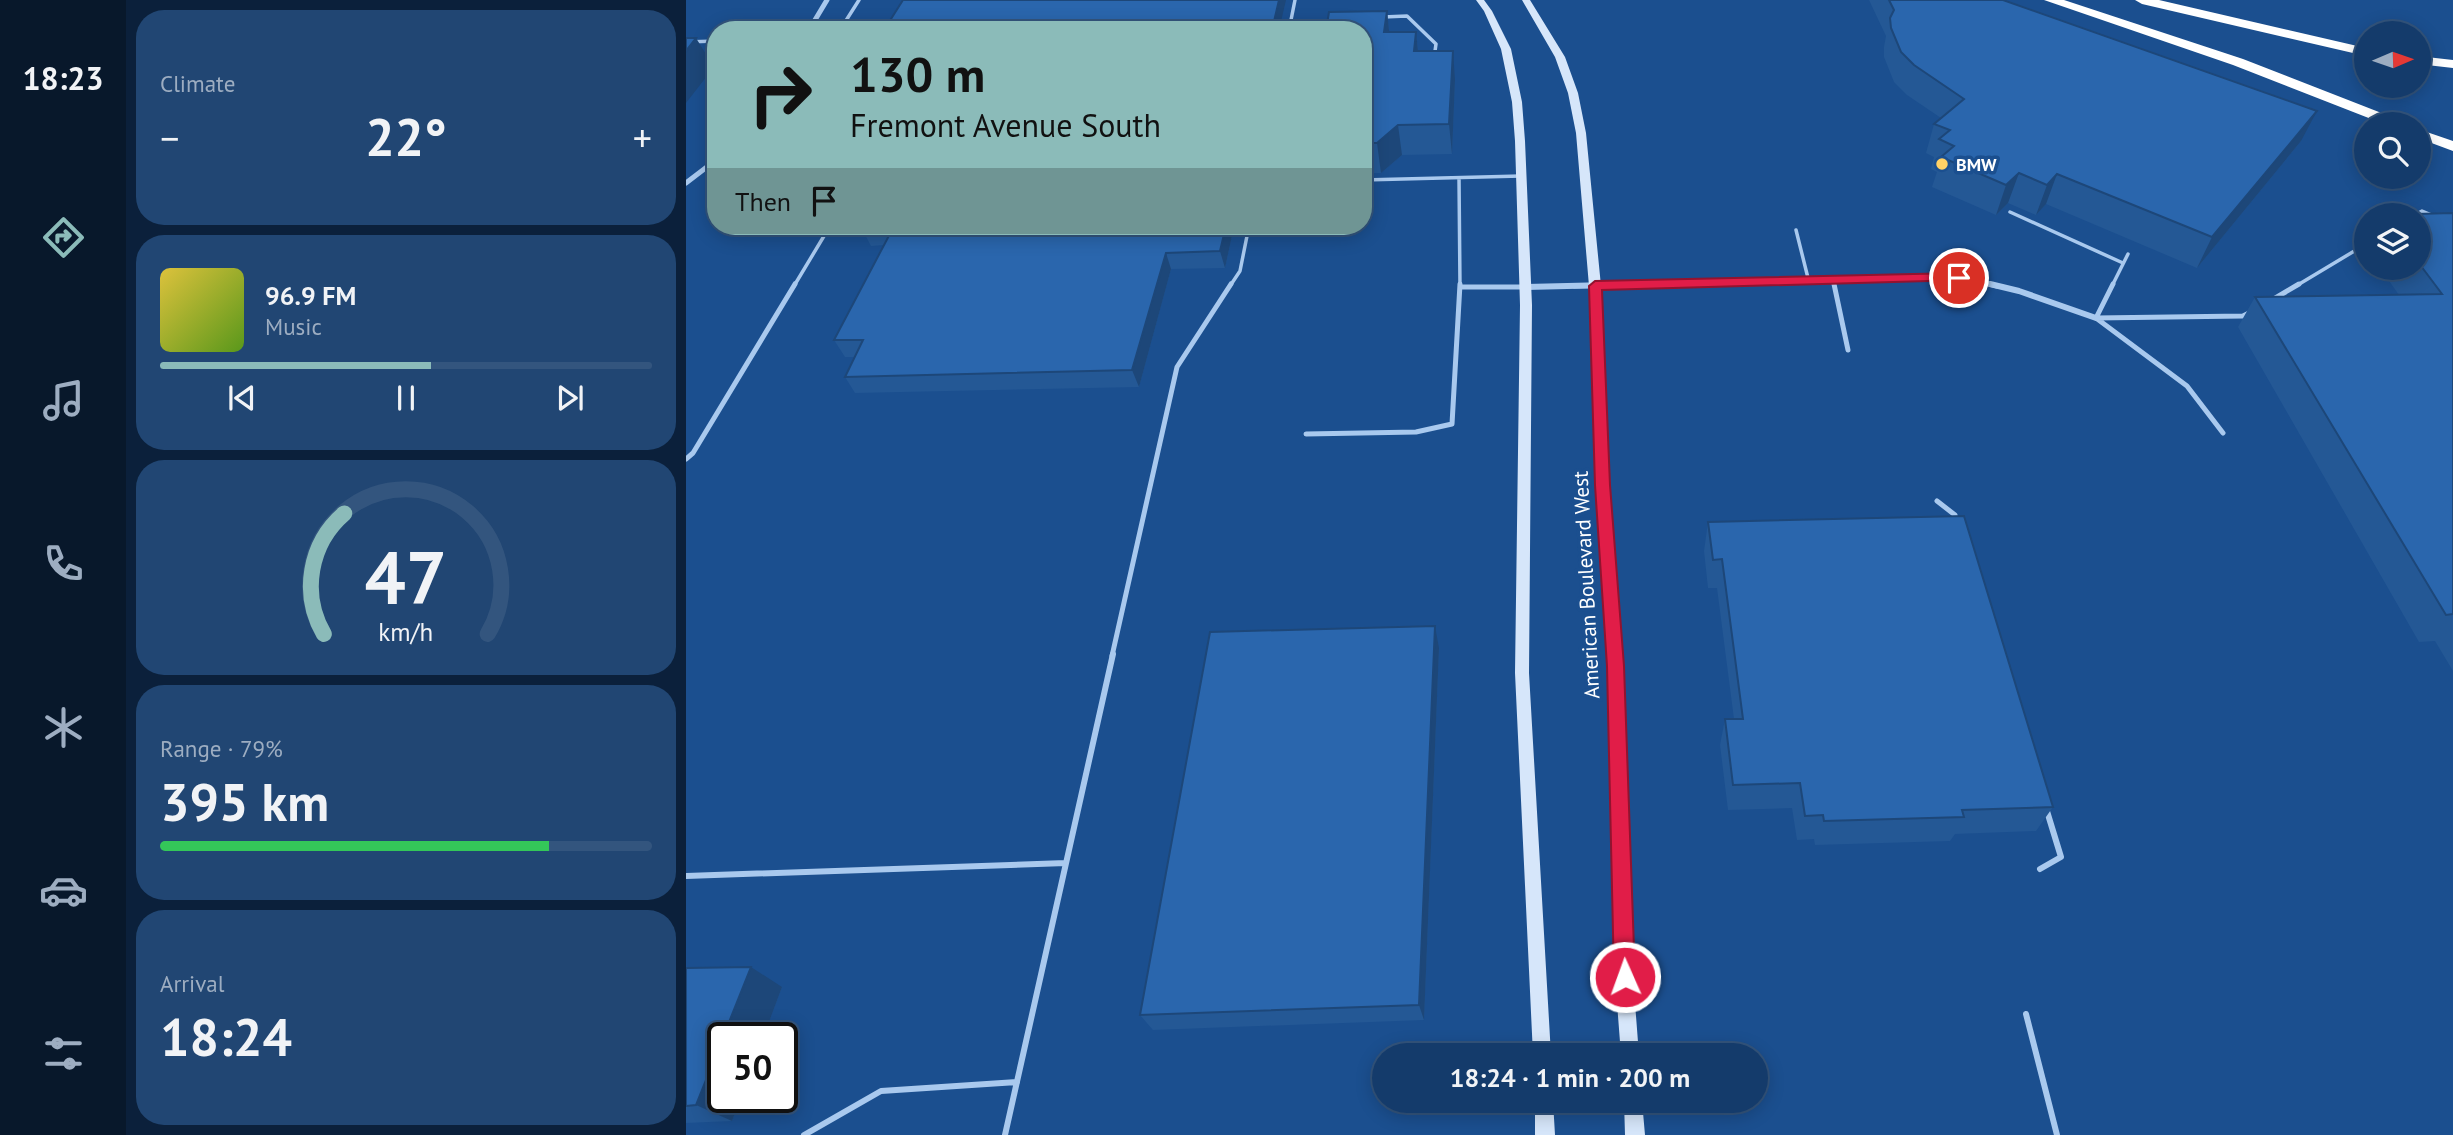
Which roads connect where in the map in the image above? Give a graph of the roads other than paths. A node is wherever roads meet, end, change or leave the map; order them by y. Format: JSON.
{"nodes":[{"id":1,"x":827,"y":0,"type":"edge"},
{"id":2,"x":859,"y":0,"type":"edge"},
{"id":3,"x":1295,"y":0,"type":"edge"},
{"id":4,"x":1480,"y":0,"type":"edge"},
{"id":5,"x":1526,"y":0,"type":"edge"},
{"id":6,"x":2051,"y":0,"type":"edge"},
{"id":7,"x":2142,"y":0,"type":"edge"},
{"id":8,"x":1381,"y":17,"type":"edge"},
{"id":9,"x":814,"y":21,"type":"edge"},
{"id":10,"x":846,"y":21,"type":"edge"},
{"id":11,"x":1291,"y":21,"type":"edge"},
{"id":12,"x":707,"y":41,"type":"edge"},
{"id":13,"x":686,"y":42,"type":"edge"},
{"id":14,"x":2354,"y":49,"type":"edge"},
{"id":15,"x":2431,"y":61,"type":"edge"},
{"id":16,"x":2453,"y":64,"type":"edge"},
{"id":17,"x":1434,"y":68,"type":"edge"},
{"id":18,"x":2366,"y":112,"type":"edge"},
{"id":19,"x":2431,"y":138,"type":"edge"},
{"id":20,"x":2453,"y":146,"type":"edge"},
{"id":21,"x":707,"y":167,"type":"edge"},
{"id":22,"x":1521,"y":176,"type":"junction"},
{"id":23,"x":1459,"y":178,"type":"junction"},
{"id":24,"x":1372,"y":180,"type":"edge"},
{"id":25,"x":686,"y":183,"type":"edge"},
{"id":26,"x":2010,"y":212,"type":"edge"},
{"id":27,"x":2431,"y":215,"type":"edge"},
{"id":28,"x":2443,"y":220,"type":"edge"},
{"id":29,"x":1796,"y":230,"type":"dead end"},
{"id":30,"x":825,"y":235,"type":"edge"},
{"id":31,"x":1247,"y":235,"type":"edge"},
{"id":32,"x":2354,"y":251,"type":"edge"},
{"id":33,"x":2128,"y":254,"type":"dead end"},
{"id":34,"x":2123,"y":263,"type":"junction"},
{"id":35,"x":1833,"y":281,"type":"junction"},
{"id":36,"x":1809,"y":282,"type":"junction"},
{"id":37,"x":1595,"y":286,"type":"junction"},
{"id":38,"x":1460,"y":287,"type":"junction"},
{"id":39,"x":1526,"y":287,"type":"junction"},
{"id":40,"x":2269,"y":302,"type":"edge"},
{"id":41,"x":2252,"y":312,"type":"dead end"},
{"id":42,"x":2096,"y":318,"type":"junction"},
{"id":43,"x":1848,"y":350,"type":"dead end"},
{"id":44,"x":2223,"y":433,"type":"dead end"},
{"id":45,"x":1306,"y":434,"type":"dead end"},
{"id":46,"x":686,"y":459,"type":"edge"},
{"id":47,"x":1937,"y":501,"type":"dead end"},
{"id":48,"x":1959,"y":528,"type":"edge"},
{"id":49,"x":2045,"y":804,"type":"edge"},
{"id":50,"x":1066,"y":863,"type":"junction"},
{"id":51,"x":2040,"y":869,"type":"dead end"},
{"id":52,"x":686,"y":876,"type":"edge"},
{"id":53,"x":2026,"y":1014,"type":"dead end"},
{"id":54,"x":1541,"y":1043,"type":"edge"},
{"id":55,"x":1629,"y":1043,"type":"edge"},
{"id":56,"x":1017,"y":1082,"type":"junction"},
{"id":57,"x":1544,"y":1113,"type":"edge"},
{"id":58,"x":1634,"y":1113,"type":"edge"},
{"id":59,"x":804,"y":1135,"type":"edge"},
{"id":60,"x":1005,"y":1135,"type":"edge"},
{"id":61,"x":1545,"y":1135,"type":"edge"},
{"id":62,"x":1635,"y":1135,"type":"edge"},
{"id":63,"x":2057,"y":1135,"type":"edge"}],
"edges":[{"from":1,"to":9,"type":"street"},
{"from":2,"to":10,"type":"lane"},
{"from":3,"to":11,"type":"lane"},
{"from":4,"to":22,"type":"main road"},
{"from":5,"to":37,"type":"main road","name":"American Boulevard West"},
{"from":6,"to":18,"type":"highway"},
{"from":7,"to":14,"type":"highway"},
{"from":8,"to":17,"type":"lane"},
{"from":12,"to":13,"type":"lane"},
{"from":15,"to":16,"type":"highway"},
{"from":19,"to":20,"type":"highway"},
{"from":21,"to":25,"type":"street"},
{"from":22,"to":23,"type":"lane"},
{"from":22,"to":39,"type":"main road"},
{"from":23,"to":24,"type":"lane"},
{"from":23,"to":38,"type":"lane"},
{"from":26,"to":34,"type":"lane"},
{"from":27,"to":28,"type":"lane"},
{"from":29,"to":36,"type":"lane"},
{"from":30,"to":46,"type":"lane"},
{"from":31,"to":50,"type":"lane"},
{"from":32,"to":40,"type":"lane"},
{"from":33,"to":34,"type":"lane"},
{"from":34,"to":42,"type":"lane"},
{"from":35,"to":36,"type":"street"},
{"from":35,"to":42,"type":"street"},
{"from":35,"to":43,"type":"lane"},
{"from":36,"to":37,"type":"street"},
{"from":37,"to":39,"type":"street"},
{"from":37,"to":55,"type":"main road","name":"American Boulevard West"},
{"from":38,"to":39,"type":"lane"},
{"from":38,"to":45,"type":"lane"},
{"from":39,"to":54,"type":"main road"},
{"from":41,"to":42,"type":"lane"},
{"from":42,"to":44,"type":"lane"},
{"from":47,"to":48,"type":"lane"},
{"from":49,"to":51,"type":"lane"},
{"from":50,"to":52,"type":"lane"},
{"from":50,"to":56,"type":"lane"},
{"from":53,"to":63,"type":"lane"},
{"from":56,"to":59,"type":"lane"},
{"from":56,"to":60,"type":"lane"},
{"from":57,"to":61,"type":"main road"},
{"from":58,"to":62,"type":"main road"}]}
